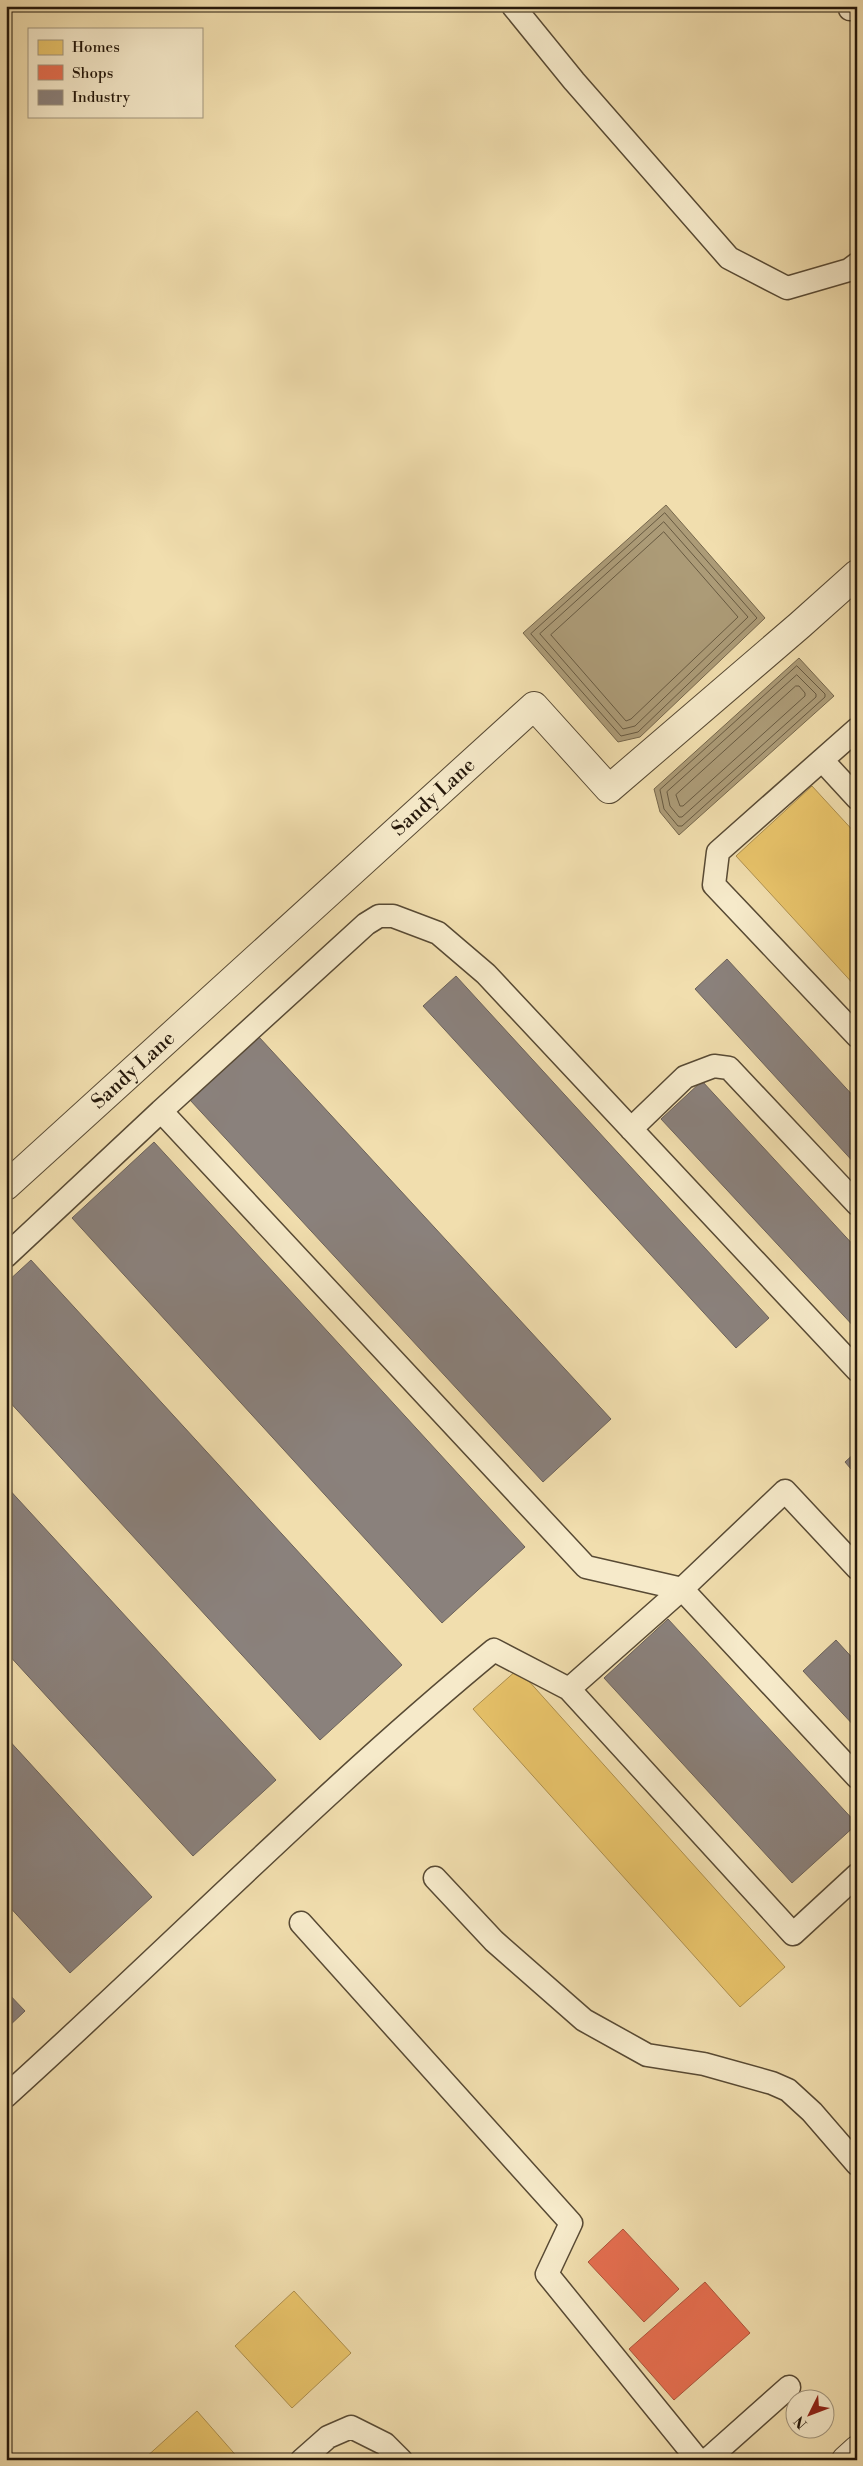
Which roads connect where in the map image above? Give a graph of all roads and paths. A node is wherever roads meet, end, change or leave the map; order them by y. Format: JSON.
{"nodes":[{"id":1,"x":513,"y":6,"type":"edge"},
{"id":2,"x":857,"y":264,"type":"edge"},
{"id":3,"x":857,"y":574,"type":"edge"},
{"id":4,"x":857,"y":729,"type":"edge"},
{"id":5,"x":822,"y":760,"type":"junction"},
{"id":6,"x":857,"y":798,"type":"edge"},
{"id":7,"x":857,"y":1036,"type":"edge"},
{"id":8,"x":161,"y":1111,"type":"junction"},
{"id":9,"x":631,"y":1129,"type":"junction"},
{"id":10,"x":6,"y":1186,"type":"edge"},
{"id":11,"x":857,"y":1204,"type":"edge"},
{"id":12,"x":6,"y":1256,"type":"edge"},
{"id":13,"x":857,"y":1370,"type":"edge"},
{"id":14,"x":857,"y":1568,"type":"edge"},
{"id":15,"x":682,"y":1589,"type":"junction"},
{"id":16,"x":569,"y":1689,"type":"junction"},
{"id":17,"x":857,"y":1777,"type":"edge"},
{"id":18,"x":857,"y":1875,"type":"edge"},
{"id":19,"x":435,"y":1878,"type":"dead end"},
{"id":20,"x":301,"y":1923,"type":"dead end"},
{"id":21,"x":6,"y":2096,"type":"edge"},
{"id":22,"x":857,"y":2164,"type":"edge"},
{"id":23,"x":789,"y":2387,"type":"dead end"},
{"id":24,"x":857,"y":2450,"type":"edge"},
{"id":25,"x":302,"y":2460,"type":"edge"},
{"id":26,"x":401,"y":2460,"type":"edge"},
{"id":27,"x":698,"y":2460,"type":"edge"},
{"id":28,"x":707,"y":2460,"type":"edge"},
{"id":29,"x":846,"y":2460,"type":"edge"}],
"edges":[{"from":1,"to":2,"type":"lane"},
{"from":3,"to":10,"type":"street","name":"Sandy Lane"},
{"from":4,"to":5,"type":"lane"},
{"from":5,"to":6,"type":"lane"},
{"from":5,"to":7,"type":"lane"},
{"from":8,"to":9,"type":"lane"},
{"from":8,"to":12,"type":"lane"},
{"from":8,"to":15,"type":"lane"},
{"from":9,"to":11,"type":"lane"},
{"from":9,"to":13,"type":"lane"},
{"from":14,"to":15,"type":"lane"},
{"from":15,"to":16,"type":"lane"},
{"from":15,"to":17,"type":"lane"},
{"from":16,"to":18,"type":"lane"},
{"from":16,"to":21,"type":"lane"},
{"from":19,"to":22,"type":"lane"},
{"from":20,"to":27,"type":"lane"},
{"from":23,"to":28,"type":"lane"},
{"from":24,"to":29,"type":"street"},
{"from":25,"to":26,"type":"lane"}]}
